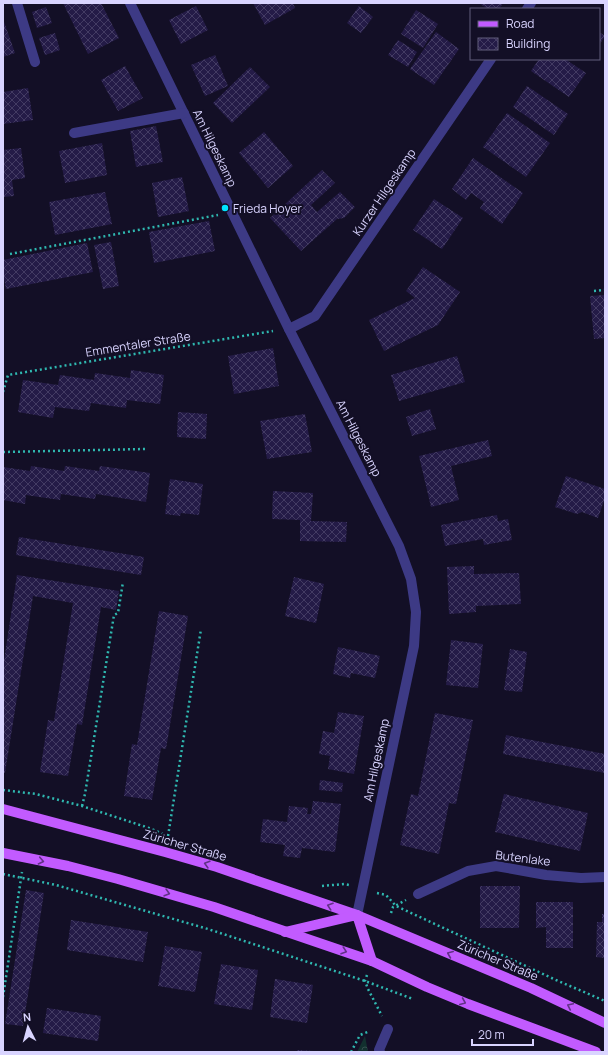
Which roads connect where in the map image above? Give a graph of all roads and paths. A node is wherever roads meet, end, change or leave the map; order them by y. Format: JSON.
{"nodes":[{"id":1,"x":17,"y":3,"type":"edge"},
{"id":2,"x":130,"y":3,"type":"edge"},
{"id":3,"x":490,"y":60,"type":"edge"},
{"id":4,"x":35,"y":62,"type":"dead end"},
{"id":5,"x":184,"y":113,"type":"junction"},
{"id":6,"x":74,"y":133,"type":"dead end"},
{"id":7,"x":232,"y":212,"type":"junction"},
{"id":8,"x":10,"y":254,"type":"dead end"},
{"id":9,"x":605,"y":290,"type":"edge"},
{"id":10,"x":594,"y":291,"type":"dead end"},
{"id":11,"x":289,"y":329,"type":"junction"},
{"id":12,"x":3,"y":392,"type":"edge"},
{"id":13,"x":145,"y":449,"type":"dead end"},
{"id":14,"x":3,"y":452,"type":"edge"},
{"id":15,"x":122,"y":582,"type":"dead end"},
{"id":16,"x":201,"y":629,"type":"dead end"},
{"id":17,"x":3,"y":790,"type":"edge"},
{"id":18,"x":82,"y":806,"type":"junction"},
{"id":19,"x":3,"y":809,"type":"edge"},
{"id":20,"x":3,"y":853,"type":"edge"},
{"id":21,"x":24,"y":857,"type":"junction"},
{"id":22,"x":3,"y":874,"type":"edge"},
{"id":23,"x":605,"y":877,"type":"edge"},
{"id":24,"x":21,"y":878,"type":"junction"},
{"id":25,"x":418,"y":894,"type":"dead end"},
{"id":26,"x":357,"y":915,"type":"junction"},
{"id":27,"x":285,"y":932,"type":"junction"},
{"id":28,"x":372,"y":961,"type":"junction"},
{"id":29,"x":365,"y":981,"type":"junction"},
{"id":30,"x":3,"y":997,"type":"edge"},
{"id":31,"x":416,"y":1000,"type":"dead end"},
{"id":32,"x":605,"y":1023,"type":"edge"},
{"id":33,"x":388,"y":1029,"type":"joint"},
{"id":34,"x":380,"y":1052,"type":"edge"},
{"id":35,"x":596,"y":1052,"type":"edge"}],
"edges":[{"from":1,"to":4,"type":"street"},
{"from":2,"to":5,"type":"street","name":"Am Hilgeskamp"},
{"from":3,"to":11,"type":"street","name":"Kurzer Hilgeskamp"},
{"from":5,"to":6,"type":"street"},
{"from":5,"to":7,"type":"street","name":"Am Hilgeskamp"},
{"from":7,"to":8,"type":"path"},
{"from":7,"to":11,"type":"street","name":"Am Hilgeskamp"},
{"from":9,"to":10,"type":"path"},
{"from":11,"to":12,"type":"path","name":"Emmentaler Straße"},
{"from":11,"to":26,"type":"street","name":"Am Hilgeskamp"},
{"from":13,"to":14,"type":"path"},
{"from":15,"to":18,"type":"path"},
{"from":16,"to":18,"type":"path"},
{"from":17,"to":18,"type":"path"},
{"from":26,"to":19,"type":"main road","name":"Züricher Straße","one_way":true},
{"from":20,"to":21,"type":"main road"},
{"from":21,"to":24,"type":"path"},
{"from":21,"to":27,"type":"main road","one_way":true},
{"from":22,"to":24,"type":"path"},
{"from":23,"to":25,"type":"street","name":"Butenlake"},
{"from":24,"to":29,"type":"path"},
{"from":24,"to":30,"type":"path"},
{"from":26,"to":27,"type":"main road"},
{"from":26,"to":28,"type":"main road"},
{"from":32,"to":26,"type":"main road","name":"Züricher Straße","one_way":true},
{"from":27,"to":28,"type":"main road","one_way":true},
{"from":28,"to":35,"type":"main road","one_way":true},
{"from":29,"to":31,"type":"path"},
{"from":29,"to":33,"type":"path"},
{"from":33,"to":34,"type":"street"}]}
